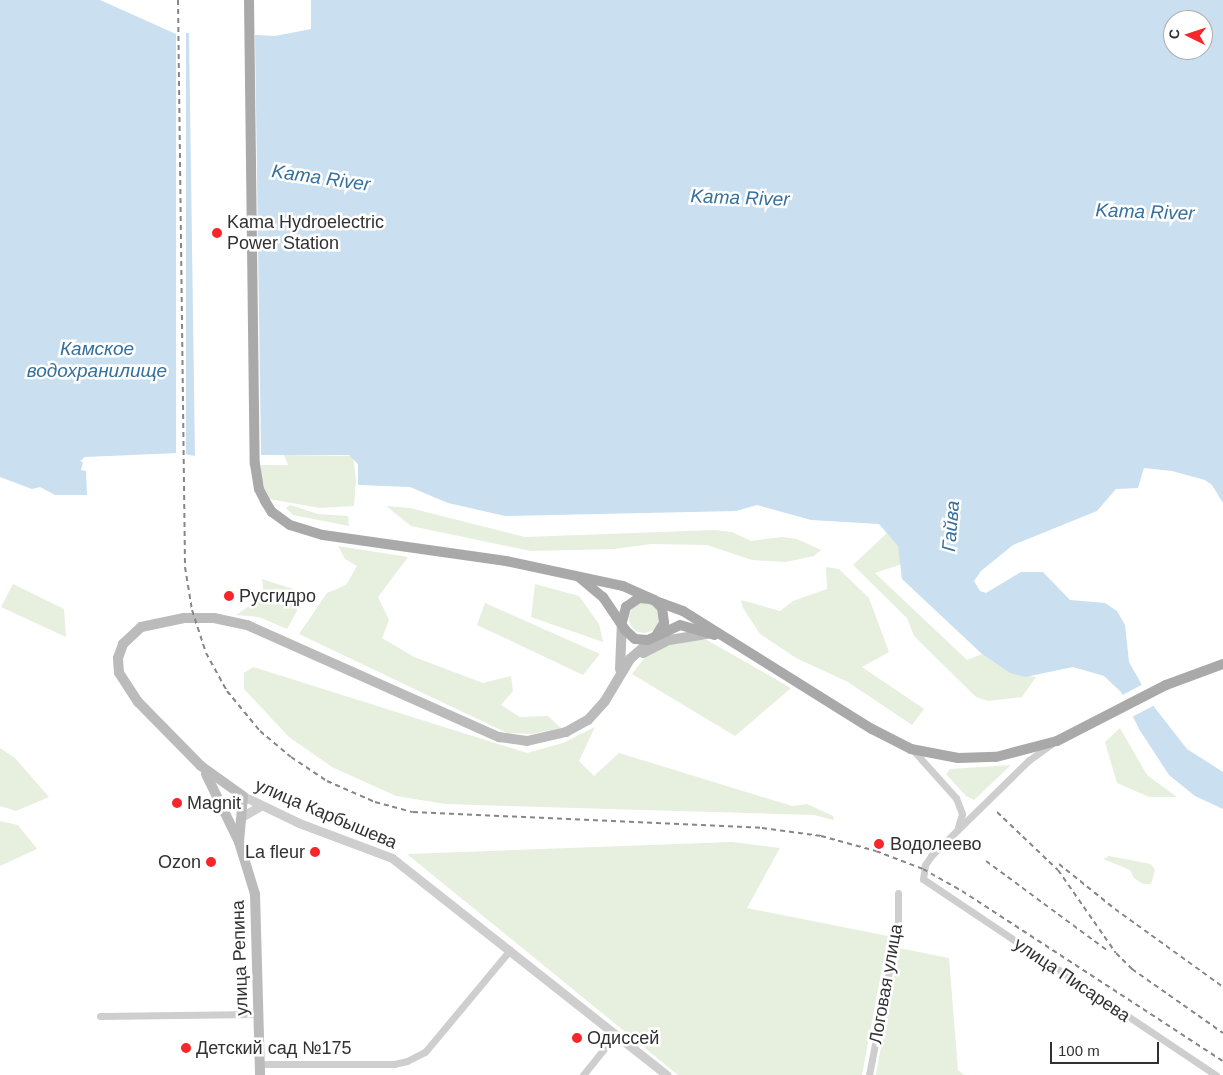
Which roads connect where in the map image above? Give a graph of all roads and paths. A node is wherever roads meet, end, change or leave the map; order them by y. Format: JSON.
{"nodes":[{"id":1,"x":249,"y":0,"type":"edge"},
{"id":2,"x":573,"y":573,"type":"junction"},
{"id":3,"x":650,"y":599,"type":"junction"},
{"id":4,"x":622,"y":622,"type":"junction"},
{"id":5,"x":656,"y":636,"type":"junction"},
{"id":6,"x":729,"y":641,"type":"junction"},
{"id":7,"x":1223,"y":664,"type":"edge"},
{"id":8,"x":619,"y":673,"type":"junction"},
{"id":9,"x":1057,"y":741,"type":"junction"},
{"id":10,"x":912,"y":749,"type":"junction"},
{"id":11,"x":201,"y":766,"type":"junction"},
{"id":12,"x":232,"y":789,"type":"junction"},
{"id":13,"x":243,"y":796,"type":"junction"},
{"id":14,"x":222,"y":802,"type":"junction"},
{"id":15,"x":260,"y":806,"type":"junction"},
{"id":16,"x":243,"y":816,"type":"junction"},
{"id":17,"x":957,"y":829,"type":"junction"},
{"id":18,"x":238,"y":842,"type":"junction"},
{"id":19,"x":898,"y":893,"type":"dead end"},
{"id":20,"x":510,"y":950,"type":"junction"},
{"id":21,"x":258,"y":1014,"type":"junction"},
{"id":22,"x":100,"y":1016,"type":"dead end"},
{"id":23,"x":616,"y":1034,"type":"junction"},
{"id":24,"x":259,"y":1070,"type":"edge"},
{"id":25,"x":583,"y":1075,"type":"edge"},
{"id":26,"x":667,"y":1075,"type":"edge"},
{"id":27,"x":869,"y":1075,"type":"edge"},
{"id":28,"x":1216,"y":1075,"type":"edge"}],
"edges":[{"from":1,"to":2,"type":"main road"},
{"from":2,"to":3,"type":"main road"},
{"from":2,"to":4,"type":"main road"},
{"from":3,"to":4,"type":"main road"},
{"from":3,"to":5,"type":"main road"},
{"from":3,"to":6,"type":"main road"},
{"from":4,"to":5,"type":"main road"},
{"from":4,"to":8,"type":"main road","name":"улица Карбышева"},
{"from":5,"to":6,"type":"main road"},
{"from":5,"to":8,"type":"main road","name":"улица Карбышева"},
{"from":6,"to":8,"type":"main road"},
{"from":6,"to":10,"type":"main road"},
{"from":7,"to":9,"type":"main road"},
{"from":8,"to":11,"type":"main road","name":"улица Карбышева"},
{"from":9,"to":10,"type":"main road"},
{"from":9,"to":17,"type":"street"},
{"from":10,"to":17,"type":"street"},
{"from":11,"to":12,"type":"main road","name":"улица Карбышева"},
{"from":11,"to":14,"type":"main road","name":"улица Репина"},
{"from":12,"to":13,"type":"main road","name":"улица Карбышева"},
{"from":12,"to":14,"type":"main road"},
{"from":13,"to":15,"type":"street","name":"улица Карбышева"},
{"from":13,"to":16,"type":"main road"},
{"from":14,"to":18,"type":"main road","name":"улица Репина"},
{"from":15,"to":16,"type":"street"},
{"from":15,"to":20,"type":"street","name":"улица Карбышева"},
{"from":16,"to":18,"type":"main road"},
{"from":17,"to":28,"type":"street","name":"улица Писарева"},
{"from":18,"to":21,"type":"main road","name":"улица Репина"},
{"from":19,"to":27,"type":"street","name":"Логовая улица"},
{"from":20,"to":23,"type":"street","name":"улица Карбышева"},
{"from":20,"to":24,"type":"street"},
{"from":21,"to":22,"type":"street"},
{"from":21,"to":24,"type":"main road","name":"улица Репина"},
{"from":23,"to":25,"type":"street"},
{"from":23,"to":26,"type":"street","name":"улица Карбышева"}]}
